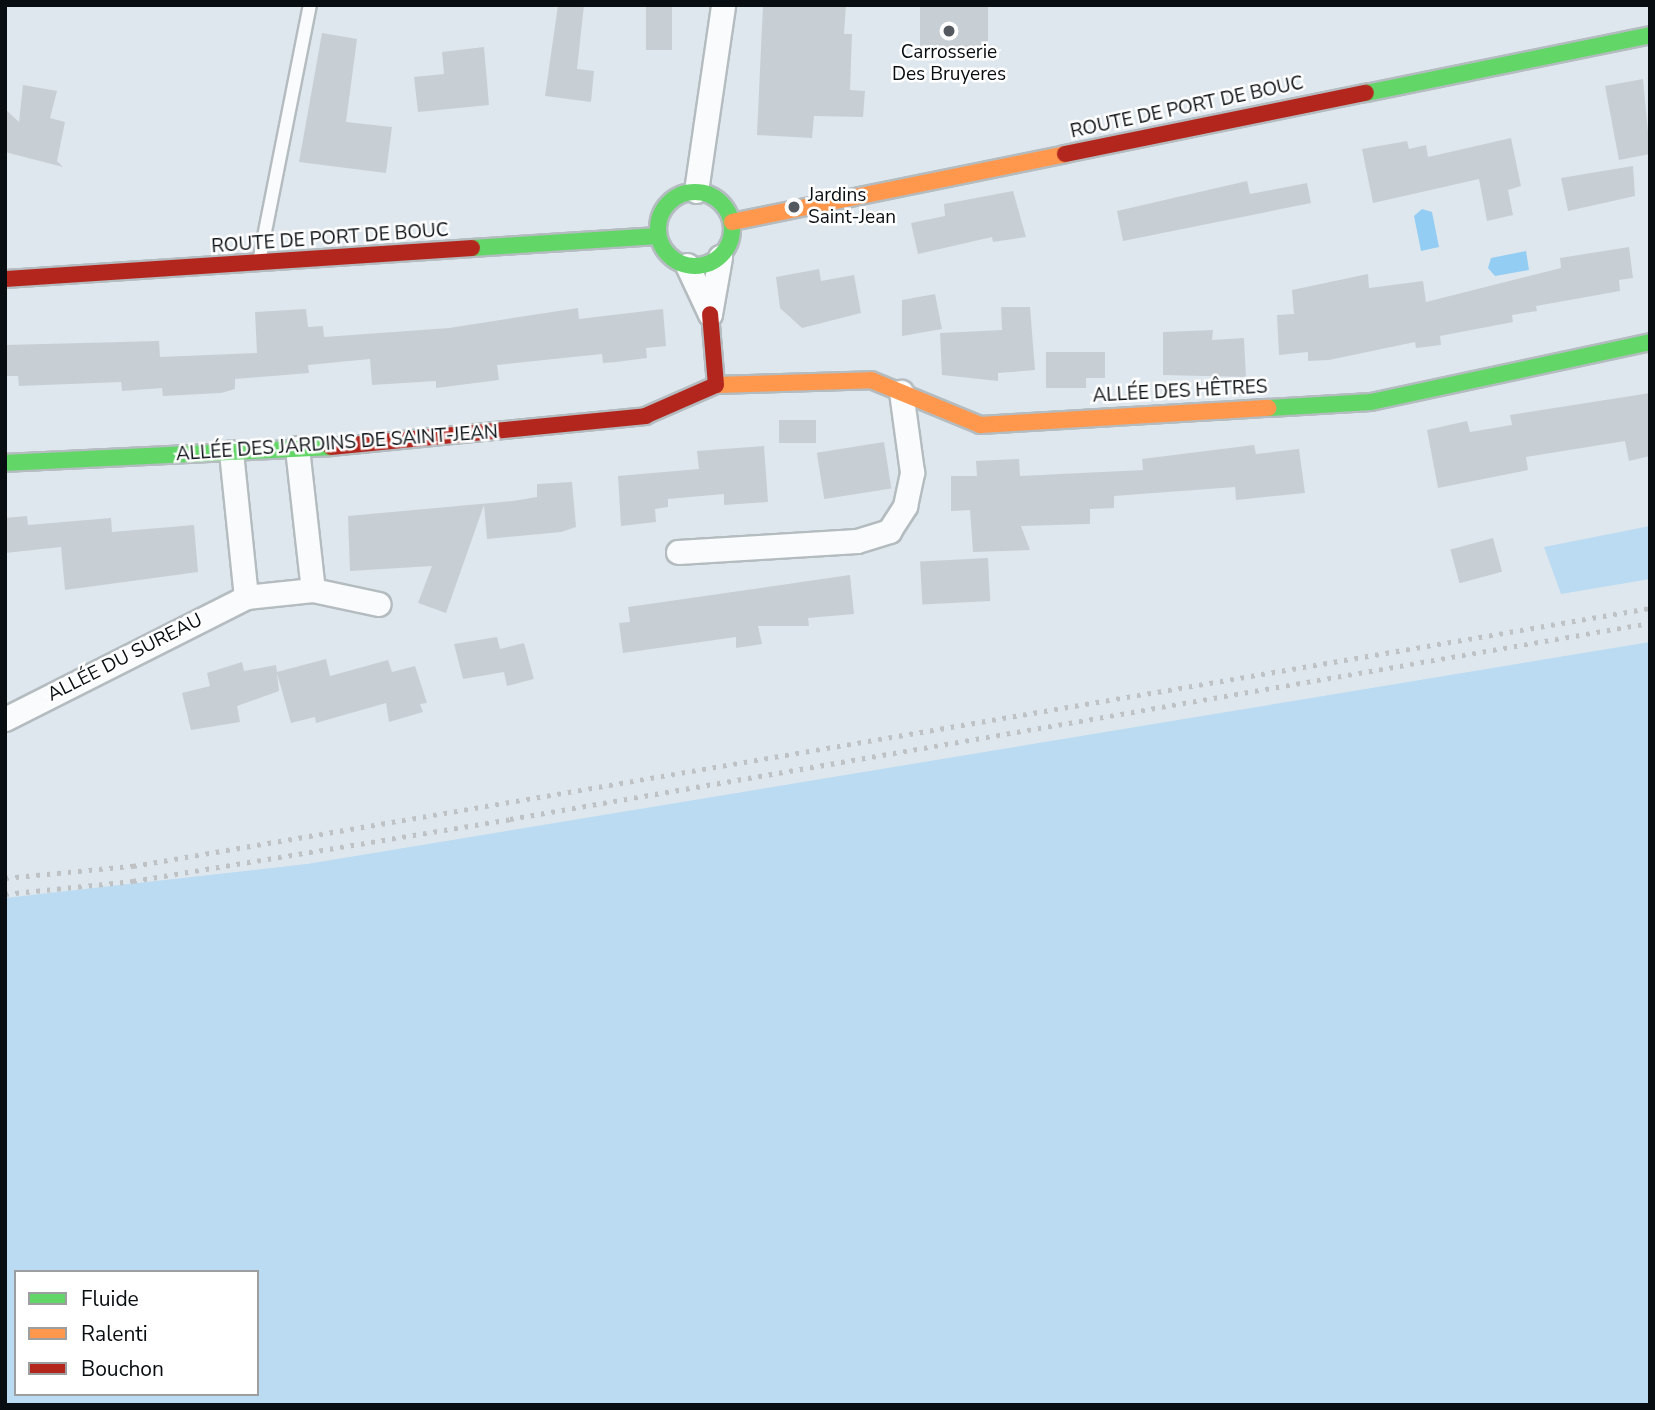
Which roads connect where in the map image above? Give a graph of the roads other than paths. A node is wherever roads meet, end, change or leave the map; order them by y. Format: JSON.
{"nodes":[{"id":1,"x":310,"y":5,"type":"edge"},
{"id":2,"x":723,"y":5,"type":"edge"},
{"id":3,"x":1650,"y":35,"type":"edge"},
{"id":4,"x":696,"y":191,"type":"junction"},
{"id":5,"x":732,"y":222,"type":"junction"},
{"id":6,"x":658,"y":236,"type":"junction"},
{"id":7,"x":720,"y":257,"type":"junction"},
{"id":8,"x":687,"y":265,"type":"junction"},
{"id":9,"x":259,"y":267,"type":"junction"},
{"id":10,"x":5,"y":279,"type":"edge"},
{"id":11,"x":710,"y":314,"type":"junction"},
{"id":12,"x":1650,"y":341,"type":"edge"},
{"id":13,"x":716,"y":385,"type":"junction"},
{"id":14,"x":901,"y":392,"type":"junction"},
{"id":15,"x":297,"y":448,"type":"junction"},
{"id":16,"x":231,"y":452,"type":"junction"},
{"id":17,"x":5,"y":463,"type":"edge"},
{"id":18,"x":678,"y":552,"type":"dead end"},
{"id":19,"x":313,"y":590,"type":"junction"},
{"id":20,"x":246,"y":597,"type":"junction"},
{"id":21,"x":379,"y":604,"type":"dead end"},
{"id":22,"x":5,"y":719,"type":"edge"}],
"edges":[{"from":1,"to":9,"type":"lane"},
{"from":2,"to":4,"type":"street"},
{"from":3,"to":5,"type":"main road","name":"ROUTE DE PORT DE BOUC"},
{"from":4,"to":5,"type":"main road"},
{"from":4,"to":6,"type":"main road"},
{"from":5,"to":7,"type":"main road"},
{"from":6,"to":8,"type":"main road"},
{"from":6,"to":9,"type":"main road","name":"ROUTE DE PORT DE BOUC"},
{"from":7,"to":8,"type":"main road"},
{"from":7,"to":11,"type":"street"},
{"from":8,"to":11,"type":"street"},
{"from":9,"to":10,"type":"main road","name":"ROUTE DE PORT DE BOUC"},
{"from":11,"to":13,"type":"main road"},
{"from":12,"to":14,"type":"main road","name":"ALLÉE DES HÊTRES"},
{"from":13,"to":14,"type":"main road","name":"ALLÉE DES HÊTRES"},
{"from":13,"to":15,"type":"main road","name":"ALLÉE DES JARDINS DE SAINT-JEAN"},
{"from":14,"to":18,"type":"street"},
{"from":15,"to":16,"type":"main road","name":"ALLÉE DES JARDINS DE SAINT-JEAN"},
{"from":15,"to":19,"type":"street"},
{"from":16,"to":17,"type":"main road","name":"ALLÉE DES JARDINS DE SAINT-JEAN"},
{"from":16,"to":20,"type":"street"},
{"from":19,"to":20,"type":"street","name":"ALLÉE DU SUREAU"},
{"from":19,"to":21,"type":"street","name":"ALLÉE DU SUREAU"},
{"from":20,"to":22,"type":"street","name":"ALLÉE DU SUREAU"}]}
